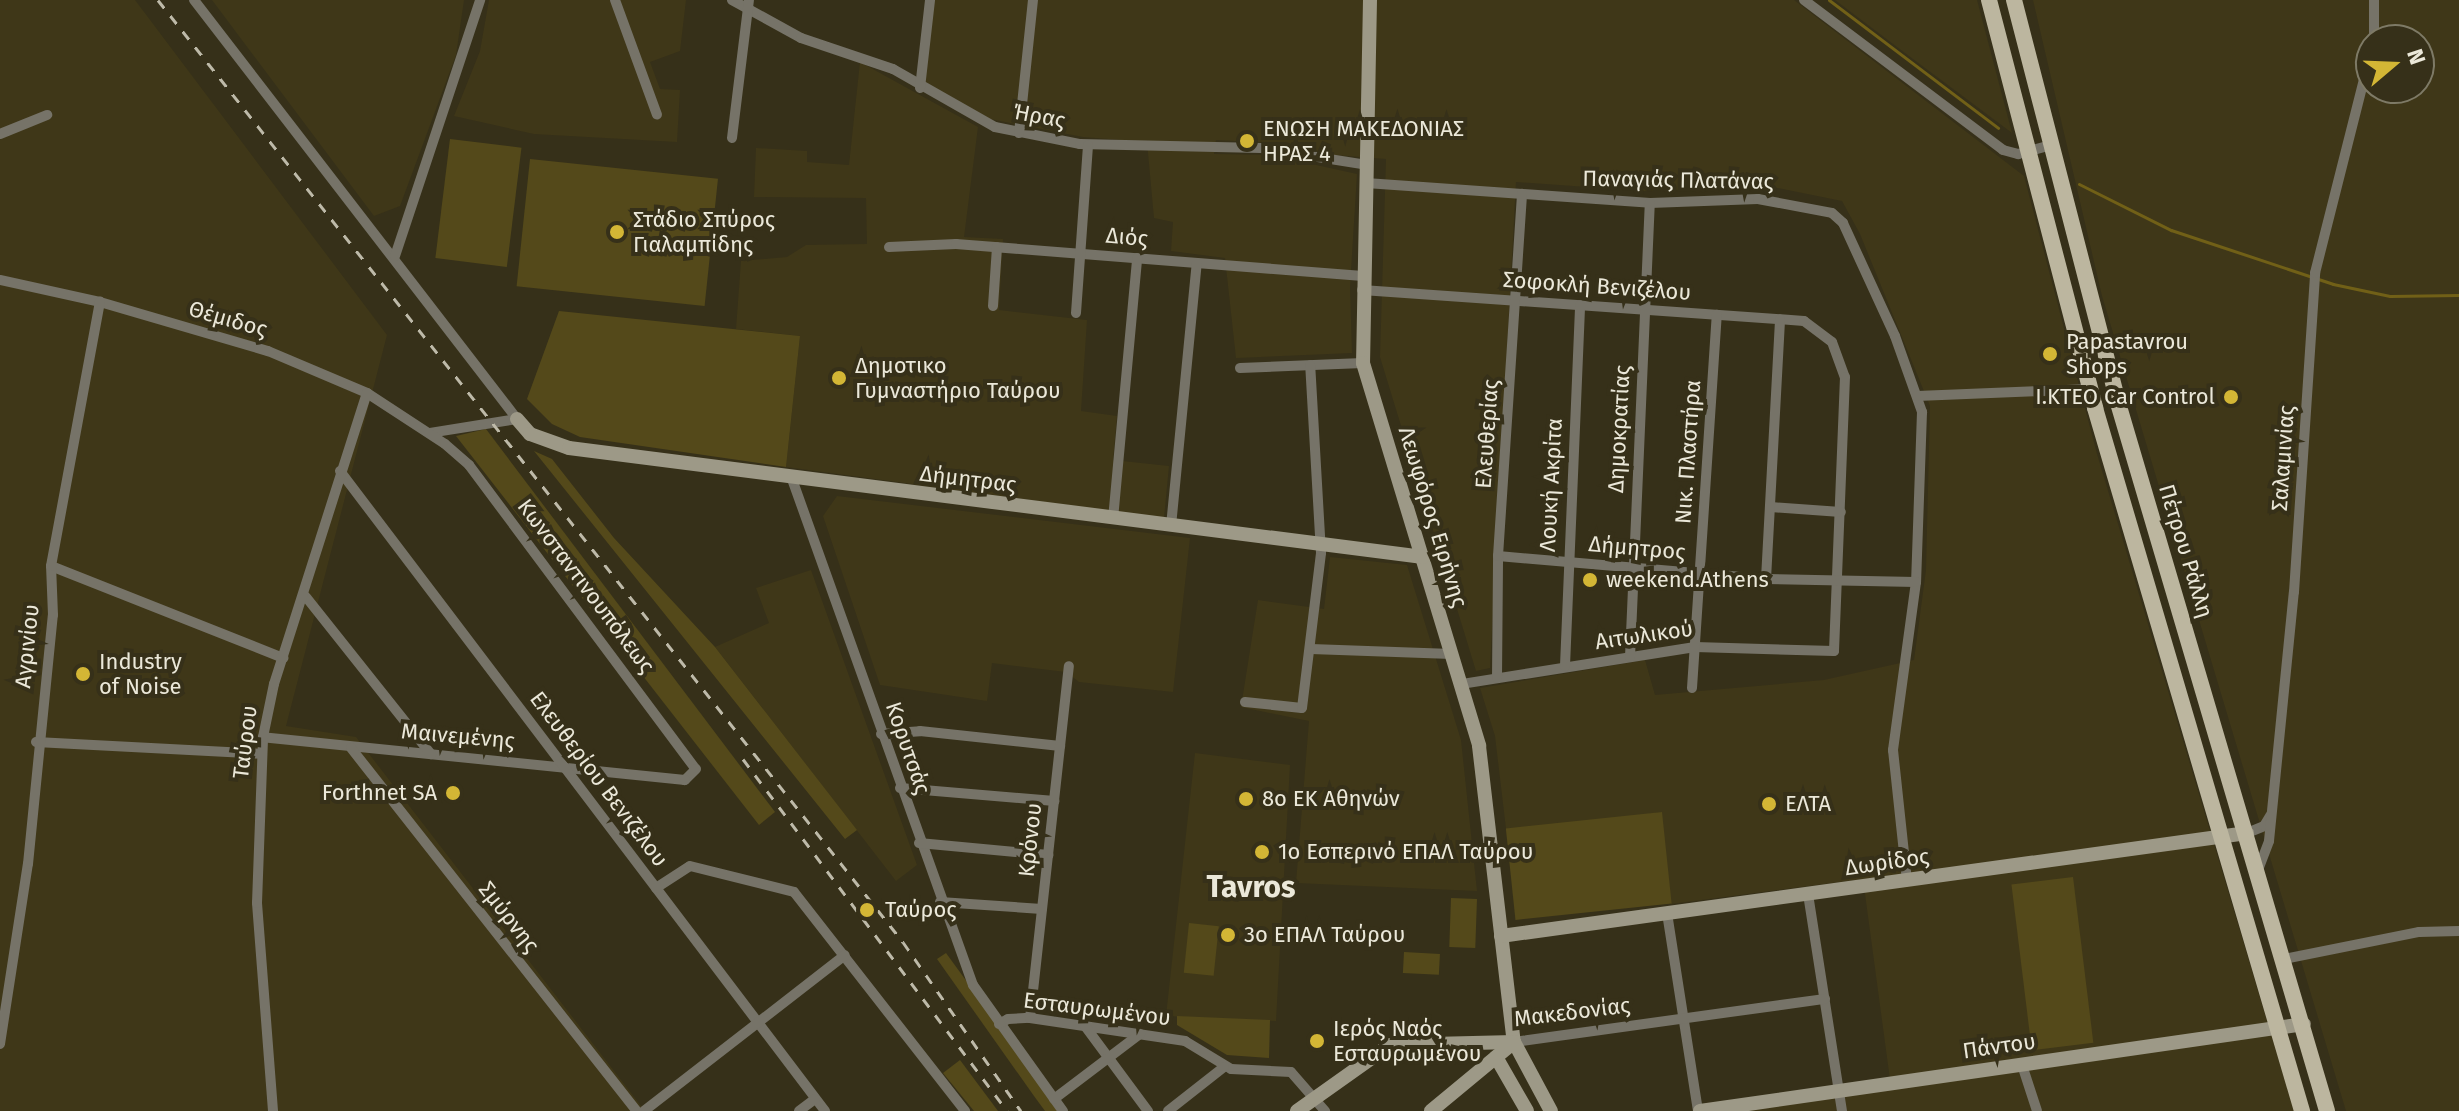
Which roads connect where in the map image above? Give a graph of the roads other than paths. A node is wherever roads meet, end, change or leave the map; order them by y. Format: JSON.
{"nodes":[{"id":1,"x":194,"y":0,"type":"edge"},
{"id":2,"x":480,"y":0,"type":"edge"},
{"id":3,"x":615,"y":0,"type":"edge"},
{"id":4,"x":732,"y":0,"type":"edge"},
{"id":5,"x":930,"y":0,"type":"edge"},
{"id":6,"x":1033,"y":0,"type":"edge"},
{"id":7,"x":1370,"y":0,"type":"edge"},
{"id":8,"x":1804,"y":0,"type":"edge"},
{"id":9,"x":1989,"y":0,"type":"edge"},
{"id":10,"x":2014,"y":0,"type":"edge"},
{"id":11,"x":2374,"y":0,"type":"edge"},
{"id":12,"x":749,"y":6,"type":"edge"},
{"id":13,"x":2374,"y":24,"type":"edge"},
{"id":14,"x":920,"y":88,"type":"junction"},
{"id":15,"x":2358,"y":104,"type":"edge"},
{"id":16,"x":47,"y":115,"type":"dead end"},
{"id":17,"x":657,"y":115,"type":"dead end"},
{"id":18,"x":1019,"y":133,"type":"junction"},
{"id":19,"x":0,"y":134,"type":"edge"},
{"id":20,"x":732,"y":138,"type":"dead end"},
{"id":21,"x":1088,"y":145,"type":"junction"},
{"id":22,"x":2052,"y":145,"type":"junction"},
{"id":23,"x":2029,"y":152,"type":"junction"},
{"id":24,"x":1367,"y":165,"type":"junction"},
{"id":25,"x":1366,"y":183,"type":"junction"},
{"id":26,"x":1522,"y":194,"type":"junction"},
{"id":27,"x":1650,"y":203,"type":"junction"},
{"id":28,"x":889,"y":247,"type":"dead end"},
{"id":29,"x":997,"y":247,"type":"junction"},
{"id":30,"x":1077,"y":253,"type":"junction"},
{"id":31,"x":395,"y":256,"type":"junction"},
{"id":32,"x":1137,"y":258,"type":"junction"},
{"id":33,"x":1197,"y":263,"type":"junction"},
{"id":34,"x":0,"y":280,"type":"edge"},
{"id":35,"x":1362,"y":283,"type":"junction"},
{"id":36,"x":1516,"y":301,"type":"junction"},
{"id":37,"x":100,"y":302,"type":"junction"},
{"id":38,"x":1580,"y":305,"type":"junction"},
{"id":39,"x":993,"y":306,"type":"dead end"},
{"id":40,"x":1646,"y":310,"type":"junction"},
{"id":41,"x":1076,"y":313,"type":"dead end"},
{"id":42,"x":1717,"y":315,"type":"junction"},
{"id":43,"x":1780,"y":319,"type":"junction"},
{"id":44,"x":1363,"y":363,"type":"junction"},
{"id":45,"x":1310,"y":365,"type":"junction"},
{"id":46,"x":1240,"y":368,"type":"dead end"},
{"id":47,"x":2089,"y":389,"type":"junction"},
{"id":48,"x":367,"y":393,"type":"junction"},
{"id":49,"x":1917,"y":396,"type":"junction"},
{"id":50,"x":517,"y":419,"type":"junction"},
{"id":51,"x":430,"y":433,"type":"junction"},
{"id":52,"x":340,"y":471,"type":"junction"},
{"id":53,"x":792,"y":479,"type":"junction"},
{"id":54,"x":1771,"y":507,"type":"junction"},
{"id":55,"x":1841,"y":512,"type":"junction"},
{"id":56,"x":1113,"y":519,"type":"junction"},
{"id":57,"x":1171,"y":526,"type":"junction"},
{"id":58,"x":1321,"y":544,"type":"junction"},
{"id":59,"x":1498,"y":556,"type":"junction"},
{"id":60,"x":1423,"y":557,"type":"junction"},
{"id":61,"x":1567,"y":562,"type":"junction"},
{"id":62,"x":51,"y":566,"type":"junction"},
{"id":63,"x":1631,"y":567,"type":"junction"},
{"id":64,"x":1700,"y":573,"type":"junction"},
{"id":65,"x":1766,"y":579,"type":"junction"},
{"id":66,"x":1837,"y":580,"type":"junction"},
{"id":67,"x":1916,"y":582,"type":"junction"},
{"id":68,"x":306,"y":597,"type":"junction"},
{"id":69,"x":1695,"y":647,"type":"junction"},
{"id":70,"x":1311,"y":649,"type":"junction"},
{"id":71,"x":1452,"y":654,"type":"junction"},
{"id":72,"x":1630,"y":657,"type":"junction"},
{"id":73,"x":283,"y":658,"type":"junction"},
{"id":74,"x":1069,"y":666,"type":"dead end"},
{"id":75,"x":1565,"y":666,"type":"junction"},
{"id":76,"x":1497,"y":678,"type":"junction"},
{"id":77,"x":1461,"y":684,"type":"junction"},
{"id":78,"x":1692,"y":688,"type":"dead end"},
{"id":79,"x":1245,"y":702,"type":"dead end"},
{"id":80,"x":881,"y":734,"type":"junction"},
{"id":81,"x":263,"y":737,"type":"junction"},
{"id":82,"x":36,"y":742,"type":"junction"},
{"id":83,"x":1060,"y":746,"type":"junction"},
{"id":84,"x":351,"y":748,"type":"junction"},
{"id":85,"x":262,"y":754,"type":"junction"},
{"id":86,"x":431,"y":754,"type":"junction"},
{"id":87,"x":563,"y":765,"type":"junction"},
{"id":88,"x":695,"y":774,"type":"joint"},
{"id":89,"x":900,"y":788,"type":"junction"},
{"id":90,"x":1054,"y":801,"type":"junction"},
{"id":91,"x":2270,"y":814,"type":"junction"},
{"id":92,"x":2247,"y":833,"type":"junction"},
{"id":93,"x":2224,"y":839,"type":"junction"},
{"id":94,"x":919,"y":843,"type":"junction"},
{"id":95,"x":1048,"y":855,"type":"junction"},
{"id":96,"x":2258,"y":870,"type":"junction"},
{"id":97,"x":1907,"y":881,"type":"junction"},
{"id":98,"x":656,"y":888,"type":"junction"},
{"id":99,"x":1808,"y":894,"type":"junction"},
{"id":100,"x":940,"y":902,"type":"junction"},
{"id":101,"x":1042,"y":909,"type":"junction"},
{"id":102,"x":1667,"y":913,"type":"junction"},
{"id":103,"x":2459,"y":931,"type":"edge"},
{"id":104,"x":1501,"y":936,"type":"junction"},
{"id":105,"x":845,"y":955,"type":"junction"},
{"id":106,"x":2284,"y":959,"type":"junction"},
{"id":107,"x":1825,"y":999,"type":"junction"},
{"id":108,"x":1030,"y":1018,"type":"junction"},
{"id":109,"x":1684,"y":1019,"type":"junction"},
{"id":110,"x":761,"y":1022,"type":"junction"},
{"id":111,"x":999,"y":1024,"type":"junction"},
{"id":112,"x":2304,"y":1024,"type":"junction"},
{"id":113,"x":1085,"y":1026,"type":"junction"},
{"id":114,"x":2280,"y":1028,"type":"junction"},
{"id":115,"x":1140,"y":1034,"type":"junction"},
{"id":116,"x":1514,"y":1042,"type":"junction"},
{"id":117,"x":0,"y":1044,"type":"edge"},
{"id":118,"x":1496,"y":1057,"type":"junction"},
{"id":119,"x":1108,"y":1058,"type":"junction"},
{"id":120,"x":2022,"y":1065,"type":"junction"},
{"id":121,"x":1224,"y":1067,"type":"junction"},
{"id":122,"x":1839,"y":1091,"type":"junction"},
{"id":123,"x":1315,"y":1097,"type":"junction"},
{"id":124,"x":815,"y":1099,"type":"junction"},
{"id":125,"x":1054,"y":1099,"type":"junction"},
{"id":126,"x":1753,"y":1107,"type":"edge"},
{"id":127,"x":273,"y":1111,"type":"edge"},
{"id":128,"x":637,"y":1111,"type":"edge"},
{"id":129,"x":644,"y":1111,"type":"edge"},
{"id":130,"x":799,"y":1111,"type":"edge"},
{"id":131,"x":825,"y":1111,"type":"edge"},
{"id":132,"x":965,"y":1111,"type":"edge"},
{"id":133,"x":1063,"y":1111,"type":"edge"},
{"id":134,"x":1148,"y":1111,"type":"edge"},
{"id":135,"x":1168,"y":1111,"type":"edge"},
{"id":136,"x":1297,"y":1111,"type":"edge"},
{"id":137,"x":1325,"y":1111,"type":"edge"},
{"id":138,"x":1431,"y":1111,"type":"edge"},
{"id":139,"x":1527,"y":1111,"type":"edge"},
{"id":140,"x":1551,"y":1111,"type":"edge"},
{"id":141,"x":1699,"y":1111,"type":"edge"},
{"id":142,"x":1842,"y":1111,"type":"edge"},
{"id":143,"x":2037,"y":1111,"type":"edge"},
{"id":144,"x":2302,"y":1111,"type":"edge"},
{"id":145,"x":2327,"y":1111,"type":"edge"}],
"edges":[{"from":1,"to":31,"type":"street"},
{"from":2,"to":31,"type":"street"},
{"from":3,"to":17,"type":"street"},
{"from":4,"to":12,"type":"street","name":"Ήρας"},
{"from":5,"to":14,"type":"street"},
{"from":6,"to":18,"type":"street"},
{"from":7,"to":24,"type":"street","name":"Λεωφόρος Ειρήνης"},
{"from":8,"to":23,"type":"street"},
{"from":9,"to":23,"type":"main road","name":"Πέτρου Ράλλη"},
{"from":10,"to":22,"type":"main road","name":"Πέτρου Ράλλη"},
{"from":11,"to":13,"type":"street"},
{"from":12,"to":14,"type":"street","name":"Ήρας"},
{"from":12,"to":20,"type":"street"},
{"from":14,"to":18,"type":"street","name":"Ήρας"},
{"from":15,"to":91,"type":"street","name":"Σαλαμινίας"},
{"from":16,"to":19,"type":"street"},
{"from":18,"to":21,"type":"street","name":"Ήρας"},
{"from":21,"to":24,"type":"street","name":"Ήρας"},
{"from":21,"to":30,"type":"street"},
{"from":22,"to":23,"type":"street"},
{"from":22,"to":92,"type":"main road","name":"Πέτρου Ράλλη"},
{"from":23,"to":47,"type":"main road","name":"Πέτρου Ράλλη"},
{"from":24,"to":25,"type":"street","name":"Λεωφόρος Ειρήνης"},
{"from":25,"to":26,"type":"street","name":"Παναγιάς Πλατάνας"},
{"from":25,"to":35,"type":"street","name":"Λεωφόρος Ειρήνης"},
{"from":26,"to":27,"type":"street","name":"Παναγιάς Πλατάνας"},
{"from":26,"to":36,"type":"street","name":"Ελευθερίας"},
{"from":27,"to":40,"type":"street","name":"Δημοκρατίας"},
{"from":27,"to":49,"type":"street","name":"Παναγιάς Πλατάνας"},
{"from":28,"to":29,"type":"street","name":"Διός"},
{"from":29,"to":30,"type":"street","name":"Διός"},
{"from":29,"to":39,"type":"street"},
{"from":30,"to":32,"type":"street","name":"Διός"},
{"from":30,"to":41,"type":"street"},
{"from":31,"to":50,"type":"street"},
{"from":32,"to":33,"type":"street","name":"Διός"},
{"from":32,"to":56,"type":"street"},
{"from":33,"to":35,"type":"street","name":"Διός"},
{"from":33,"to":57,"type":"street"},
{"from":34,"to":37,"type":"street","name":"Θέμιδος"},
{"from":35,"to":36,"type":"street","name":"Σοφοκλή Βενιζέλου"},
{"from":35,"to":44,"type":"street","name":"Λεωφόρος Ειρήνης"},
{"from":36,"to":38,"type":"street","name":"Σοφοκλή Βενιζέλου"},
{"from":36,"to":59,"type":"street","name":"Ελευθερίας"},
{"from":37,"to":48,"type":"street","name":"Θέμιδος"},
{"from":37,"to":62,"type":"street","name":"Αγρινίου"},
{"from":38,"to":40,"type":"street","name":"Σοφοκλή Βενιζέλου"},
{"from":38,"to":61,"type":"street","name":"Λουκή Ακρίτα"},
{"from":40,"to":42,"type":"street","name":"Σοφοκλή Βενιζέλου"},
{"from":40,"to":63,"type":"street","name":"Δημοκρατίας"},
{"from":42,"to":43,"type":"street","name":"Σοφοκλή Βενιζέλου"},
{"from":42,"to":64,"type":"street","name":"Νικ. Πλαστήρα"},
{"from":43,"to":54,"type":"street"},
{"from":43,"to":55,"type":"street","name":"Σοφοκλή Βενιζέλου"},
{"from":44,"to":45,"type":"street"},
{"from":44,"to":60,"type":"street","name":"Λεωφόρος Ειρήνης"},
{"from":45,"to":46,"type":"street"},
{"from":45,"to":58,"type":"street"},
{"from":47,"to":49,"type":"street"},
{"from":47,"to":93,"type":"main road","name":"Πέτρου Ράλλη"},
{"from":48,"to":51,"type":"street","name":"Θέμιδος"},
{"from":48,"to":52,"type":"street","name":"Ταύρου"},
{"from":49,"to":67,"type":"street"},
{"from":50,"to":51,"type":"street"},
{"from":50,"to":53,"type":"street","name":"Δήμητρας"},
{"from":51,"to":88,"type":"street","name":"Κωνσταντινουπόλεως"},
{"from":52,"to":68,"type":"street","name":"Ταύρου"},
{"from":52,"to":87,"type":"street","name":"Ελευθερίου Βενιζέλου"},
{"from":53,"to":56,"type":"street","name":"Δήμητρας"},
{"from":53,"to":80,"type":"street","name":"Κορυτσάς"},
{"from":54,"to":55,"type":"street"},
{"from":54,"to":65,"type":"street"},
{"from":55,"to":66,"type":"street"},
{"from":56,"to":57,"type":"street","name":"Δήμητρας"},
{"from":57,"to":58,"type":"street","name":"Δήμητρας"},
{"from":58,"to":60,"type":"street","name":"Δήμητρας"},
{"from":58,"to":70,"type":"street"},
{"from":59,"to":61,"type":"street","name":"Δήμητρος"},
{"from":59,"to":76,"type":"street","name":"Ελευθερίας"},
{"from":60,"to":71,"type":"street","name":"Λεωφόρος Ειρήνης"},
{"from":61,"to":63,"type":"street","name":"Δήμητρος"},
{"from":61,"to":75,"type":"street","name":"Λουκή Ακρίτα"},
{"from":62,"to":73,"type":"street"},
{"from":62,"to":82,"type":"street","name":"Αγρινίου"},
{"from":63,"to":64,"type":"street","name":"Δήμητρος"},
{"from":63,"to":72,"type":"street","name":"Δημοκρατίας"},
{"from":64,"to":65,"type":"street","name":"Δήμητρος"},
{"from":64,"to":69,"type":"street","name":"Νικ. Πλαστήρα"},
{"from":65,"to":66,"type":"street","name":"Δήμητρος"},
{"from":66,"to":67,"type":"street","name":"Δήμητρος"},
{"from":66,"to":69,"type":"street","name":"Αιτωλικού"},
{"from":67,"to":97,"type":"street"},
{"from":68,"to":73,"type":"street","name":"Ταύρου"},
{"from":68,"to":86,"type":"street"},
{"from":69,"to":72,"type":"street","name":"Αιτωλικού"},
{"from":69,"to":78,"type":"street","name":"Νικ. Πλαστήρα"},
{"from":70,"to":71,"type":"street"},
{"from":70,"to":79,"type":"street"},
{"from":71,"to":77,"type":"street","name":"Λεωφόρος Ειρήνης"},
{"from":72,"to":75,"type":"street","name":"Αιτωλικού"},
{"from":73,"to":81,"type":"street","name":"Ταύρου"},
{"from":74,"to":83,"type":"street","name":"Κρόνου"},
{"from":75,"to":76,"type":"street","name":"Αιτωλικού"},
{"from":76,"to":77,"type":"street","name":"Αιτωλικού"},
{"from":77,"to":104,"type":"street","name":"Λεωφόρος Ειρήνης"},
{"from":80,"to":83,"type":"street"},
{"from":80,"to":89,"type":"street","name":"Κορυτσάς"},
{"from":81,"to":84,"type":"street","name":"Μαινεμένης"},
{"from":81,"to":85,"type":"street","name":"Ταύρου"},
{"from":82,"to":85,"type":"street"},
{"from":82,"to":117,"type":"street","name":"Αγρινίου"},
{"from":83,"to":90,"type":"street","name":"Κρόνου"},
{"from":84,"to":86,"type":"street","name":"Μαινεμένης"},
{"from":84,"to":128,"type":"street","name":"Σμύρνης"},
{"from":85,"to":127,"type":"street","name":"Ταύρου"},
{"from":86,"to":87,"type":"street","name":"Μαινεμένης"},
{"from":87,"to":88,"type":"street","name":"Μαινεμένης"},
{"from":87,"to":98,"type":"street","name":"Ελευθερίου Βενιζέλου"},
{"from":89,"to":90,"type":"street"},
{"from":89,"to":94,"type":"street","name":"Κορυτσάς"},
{"from":90,"to":95,"type":"street","name":"Κρόνου"},
{"from":91,"to":92,"type":"street","name":"Δωρίδος"},
{"from":91,"to":96,"type":"street","name":"Σαλαμινίας"},
{"from":92,"to":93,"type":"street","name":"Δωρίδος"},
{"from":92,"to":96,"type":"main road","name":"Πέτρου Ράλλη"},
{"from":93,"to":97,"type":"street","name":"Δωρίδος"},
{"from":93,"to":114,"type":"main road","name":"Πέτρου Ράλλη"},
{"from":94,"to":95,"type":"street"},
{"from":94,"to":100,"type":"street","name":"Κορυτσάς"},
{"from":95,"to":101,"type":"street","name":"Κρόνου"},
{"from":96,"to":106,"type":"main road","name":"Πέτρου Ράλλη"},
{"from":97,"to":99,"type":"street","name":"Δωρίδος"},
{"from":98,"to":105,"type":"street"},
{"from":98,"to":110,"type":"street","name":"Ελευθερίου Βενιζέλου"},
{"from":99,"to":102,"type":"street","name":"Δωρίδος"},
{"from":99,"to":107,"type":"street"},
{"from":100,"to":101,"type":"street"},
{"from":100,"to":111,"type":"street","name":"Κορυτσάς"},
{"from":101,"to":108,"type":"street","name":"Κρόνου"},
{"from":102,"to":104,"type":"street","name":"Δωρίδος"},
{"from":102,"to":109,"type":"street"},
{"from":103,"to":106,"type":"street"},
{"from":104,"to":116,"type":"street","name":"Λεωφόρος Ειρήνης"},
{"from":105,"to":110,"type":"street"},
{"from":105,"to":132,"type":"street"},
{"from":106,"to":112,"type":"main road","name":"Πέτρου Ράλλη"},
{"from":107,"to":109,"type":"street","name":"Μακεδονίας"},
{"from":107,"to":122,"type":"street"},
{"from":108,"to":111,"type":"street","name":"Εσταυρωμένου"},
{"from":108,"to":113,"type":"street","name":"Εσταυρωμένου"},
{"from":109,"to":116,"type":"street","name":"Μακεδονίας"},
{"from":109,"to":141,"type":"street"},
{"from":110,"to":124,"type":"street","name":"Ελευθερίου Βενιζέλου"},
{"from":110,"to":129,"type":"street"},
{"from":111,"to":125,"type":"street"},
{"from":112,"to":114,"type":"street","name":"Πάντου"},
{"from":112,"to":145,"type":"main road","name":"Πέτρου Ράλλη"},
{"from":113,"to":115,"type":"street","name":"Εσταυρωμένου"},
{"from":113,"to":119,"type":"street"},
{"from":114,"to":120,"type":"street","name":"Πάντου"},
{"from":114,"to":144,"type":"main road","name":"Πέτρου Ράλλη"},
{"from":115,"to":119,"type":"street"},
{"from":115,"to":121,"type":"street","name":"Εσταυρωμένου"},
{"from":116,"to":118,"type":"street"},
{"from":116,"to":123,"type":"street","name":"Μακεδονίας"},
{"from":116,"to":140,"type":"street"},
{"from":118,"to":138,"type":"street"},
{"from":118,"to":139,"type":"street"},
{"from":119,"to":125,"type":"street"},
{"from":119,"to":134,"type":"street"},
{"from":120,"to":122,"type":"street","name":"Πάντου"},
{"from":120,"to":143,"type":"street"},
{"from":121,"to":123,"type":"street"},
{"from":121,"to":135,"type":"street"},
{"from":122,"to":126,"type":"street","name":"Πάντου"},
{"from":122,"to":142,"type":"street"},
{"from":123,"to":136,"type":"street","name":"Μακεδονίας"},
{"from":123,"to":137,"type":"street"},
{"from":124,"to":130,"type":"street"},
{"from":124,"to":131,"type":"street","name":"Ελευθερίου Βενιζέλου"},
{"from":125,"to":133,"type":"street"},
{"from":126,"to":141,"type":"street","name":"Πάντου"}]}
